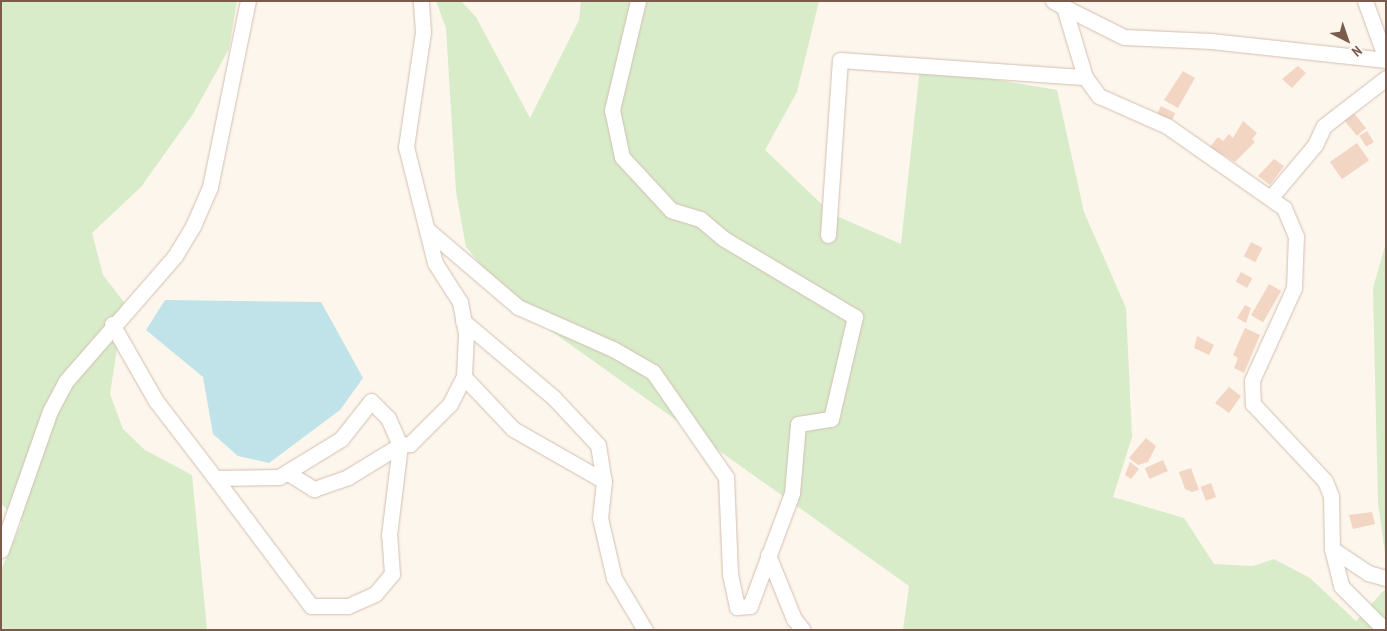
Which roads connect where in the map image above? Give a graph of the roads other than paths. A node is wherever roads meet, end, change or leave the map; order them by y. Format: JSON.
{"nodes":[{"id":1,"x":248,"y":1,"type":"edge"},
{"id":2,"x":421,"y":1,"type":"edge"},
{"id":3,"x":638,"y":1,"type":"edge"},
{"id":4,"x":1365,"y":1,"type":"edge"},
{"id":5,"x":1058,"y":4,"type":"edge"},
{"id":6,"x":1386,"y":60,"type":"edge"},
{"id":7,"x":1085,"y":77,"type":"junction"},
{"id":8,"x":1386,"y":78,"type":"edge"},
{"id":9,"x":1272,"y":196,"type":"junction"},
{"id":10,"x":429,"y":231,"type":"junction"},
{"id":11,"x":828,"y":235,"type":"dead end"},
{"id":12,"x":463,"y":321,"type":"junction"},
{"id":13,"x":112,"y":324,"type":"junction"},
{"id":14,"x":464,"y":377,"type":"junction"},
{"id":15,"x":400,"y":444,"type":"junction"},
{"id":16,"x":288,"y":473,"type":"junction"},
{"id":17,"x":215,"y":478,"type":"junction"},
{"id":18,"x":604,"y":481,"type":"junction"},
{"id":19,"x":6,"y":525,"type":"edge"},
{"id":20,"x":1332,"y":549,"type":"junction"},
{"id":21,"x":1,"y":550,"type":"edge"},
{"id":22,"x":768,"y":555,"type":"junction"},
{"id":23,"x":1386,"y":578,"type":"edge"},
{"id":24,"x":645,"y":630,"type":"edge"},
{"id":25,"x":804,"y":630,"type":"edge"},
{"id":26,"x":1384,"y":630,"type":"edge"}],
"edges":[{"from":1,"to":13,"type":"street"},
{"from":2,"to":10,"type":"street"},
{"from":3,"to":22,"type":"street"},
{"from":4,"to":6,"type":"street"},
{"from":5,"to":6,"type":"street"},
{"from":5,"to":7,"type":"street"},
{"from":7,"to":9,"type":"street"},
{"from":7,"to":11,"type":"street"},
{"from":8,"to":9,"type":"street"},
{"from":9,"to":20,"type":"street"},
{"from":10,"to":12,"type":"street"},
{"from":10,"to":22,"type":"street"},
{"from":12,"to":14,"type":"street"},
{"from":12,"to":18,"type":"street"},
{"from":13,"to":17,"type":"street"},
{"from":13,"to":19,"type":"street"},
{"from":14,"to":15,"type":"street"},
{"from":14,"to":18,"type":"street"},
{"from":15,"to":16,"type":"street"},
{"from":15,"to":16,"type":"street"},
{"from":15,"to":17,"type":"street"},
{"from":16,"to":17,"type":"street"},
{"from":18,"to":24,"type":"street"},
{"from":19,"to":21,"type":"street"},
{"from":20,"to":23,"type":"street"},
{"from":20,"to":26,"type":"street"},
{"from":22,"to":25,"type":"street"}]}
